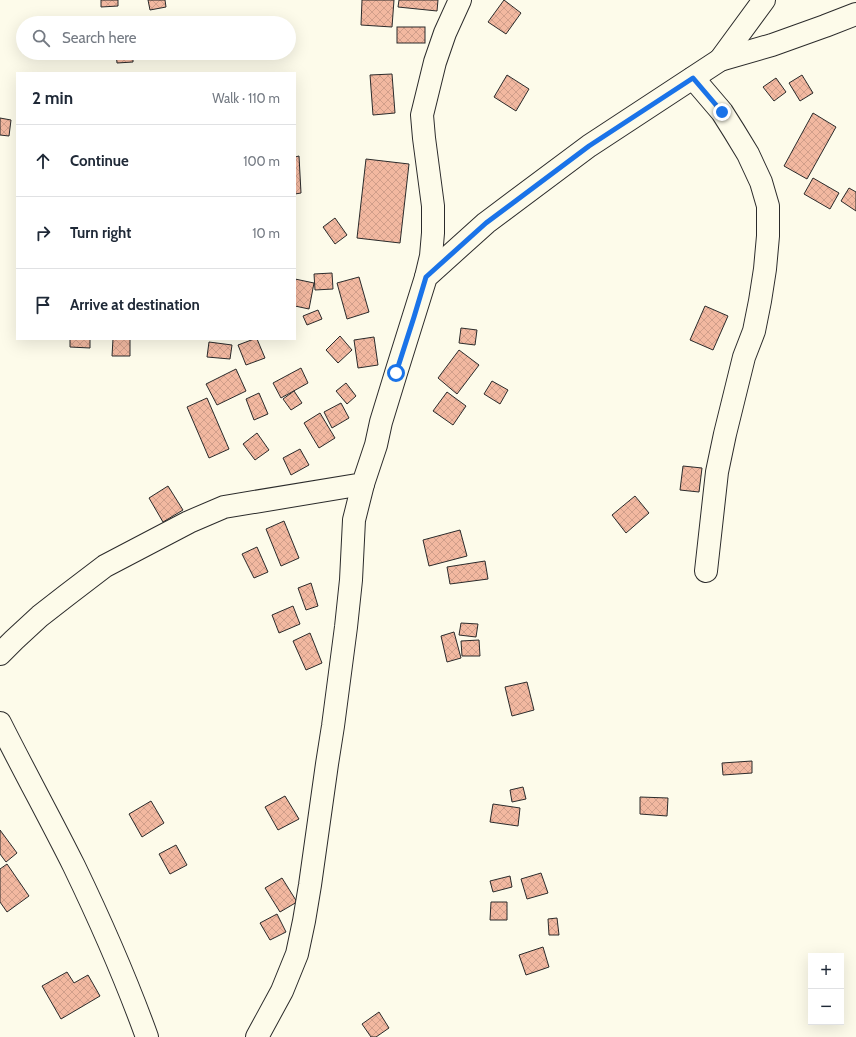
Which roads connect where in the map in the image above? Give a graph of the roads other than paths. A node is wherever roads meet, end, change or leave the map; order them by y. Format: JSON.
{"nodes":[{"id":1,"x":460,"y":0,"type":"edge"},
{"id":2,"x":764,"y":0,"type":"edge"},
{"id":3,"x":856,"y":14,"type":"edge"},
{"id":4,"x":720,"y":60,"type":"junction"},
{"id":5,"x":693,"y":78,"type":"junction"},
{"id":6,"x":426,"y":277,"type":"junction"},
{"id":7,"x":364,"y":484,"type":"junction"},
{"id":8,"x":706,"y":571,"type":"dead end"},
{"id":9,"x":0,"y":654,"type":"edge"},
{"id":10,"x":0,"y":723,"type":"edge"},
{"id":11,"x":147,"y":1037,"type":"edge"},
{"id":12,"x":257,"y":1037,"type":"edge"}],
"edges":[{"from":1,"to":6,"type":"street"},
{"from":2,"to":4,"type":"street"},
{"from":3,"to":4,"type":"street"},
{"from":4,"to":5,"type":"street"},
{"from":5,"to":6,"type":"street"},
{"from":5,"to":8,"type":"street"},
{"from":6,"to":7,"type":"street"},
{"from":7,"to":9,"type":"street"},
{"from":7,"to":12,"type":"street"},
{"from":10,"to":11,"type":"street"}]}
